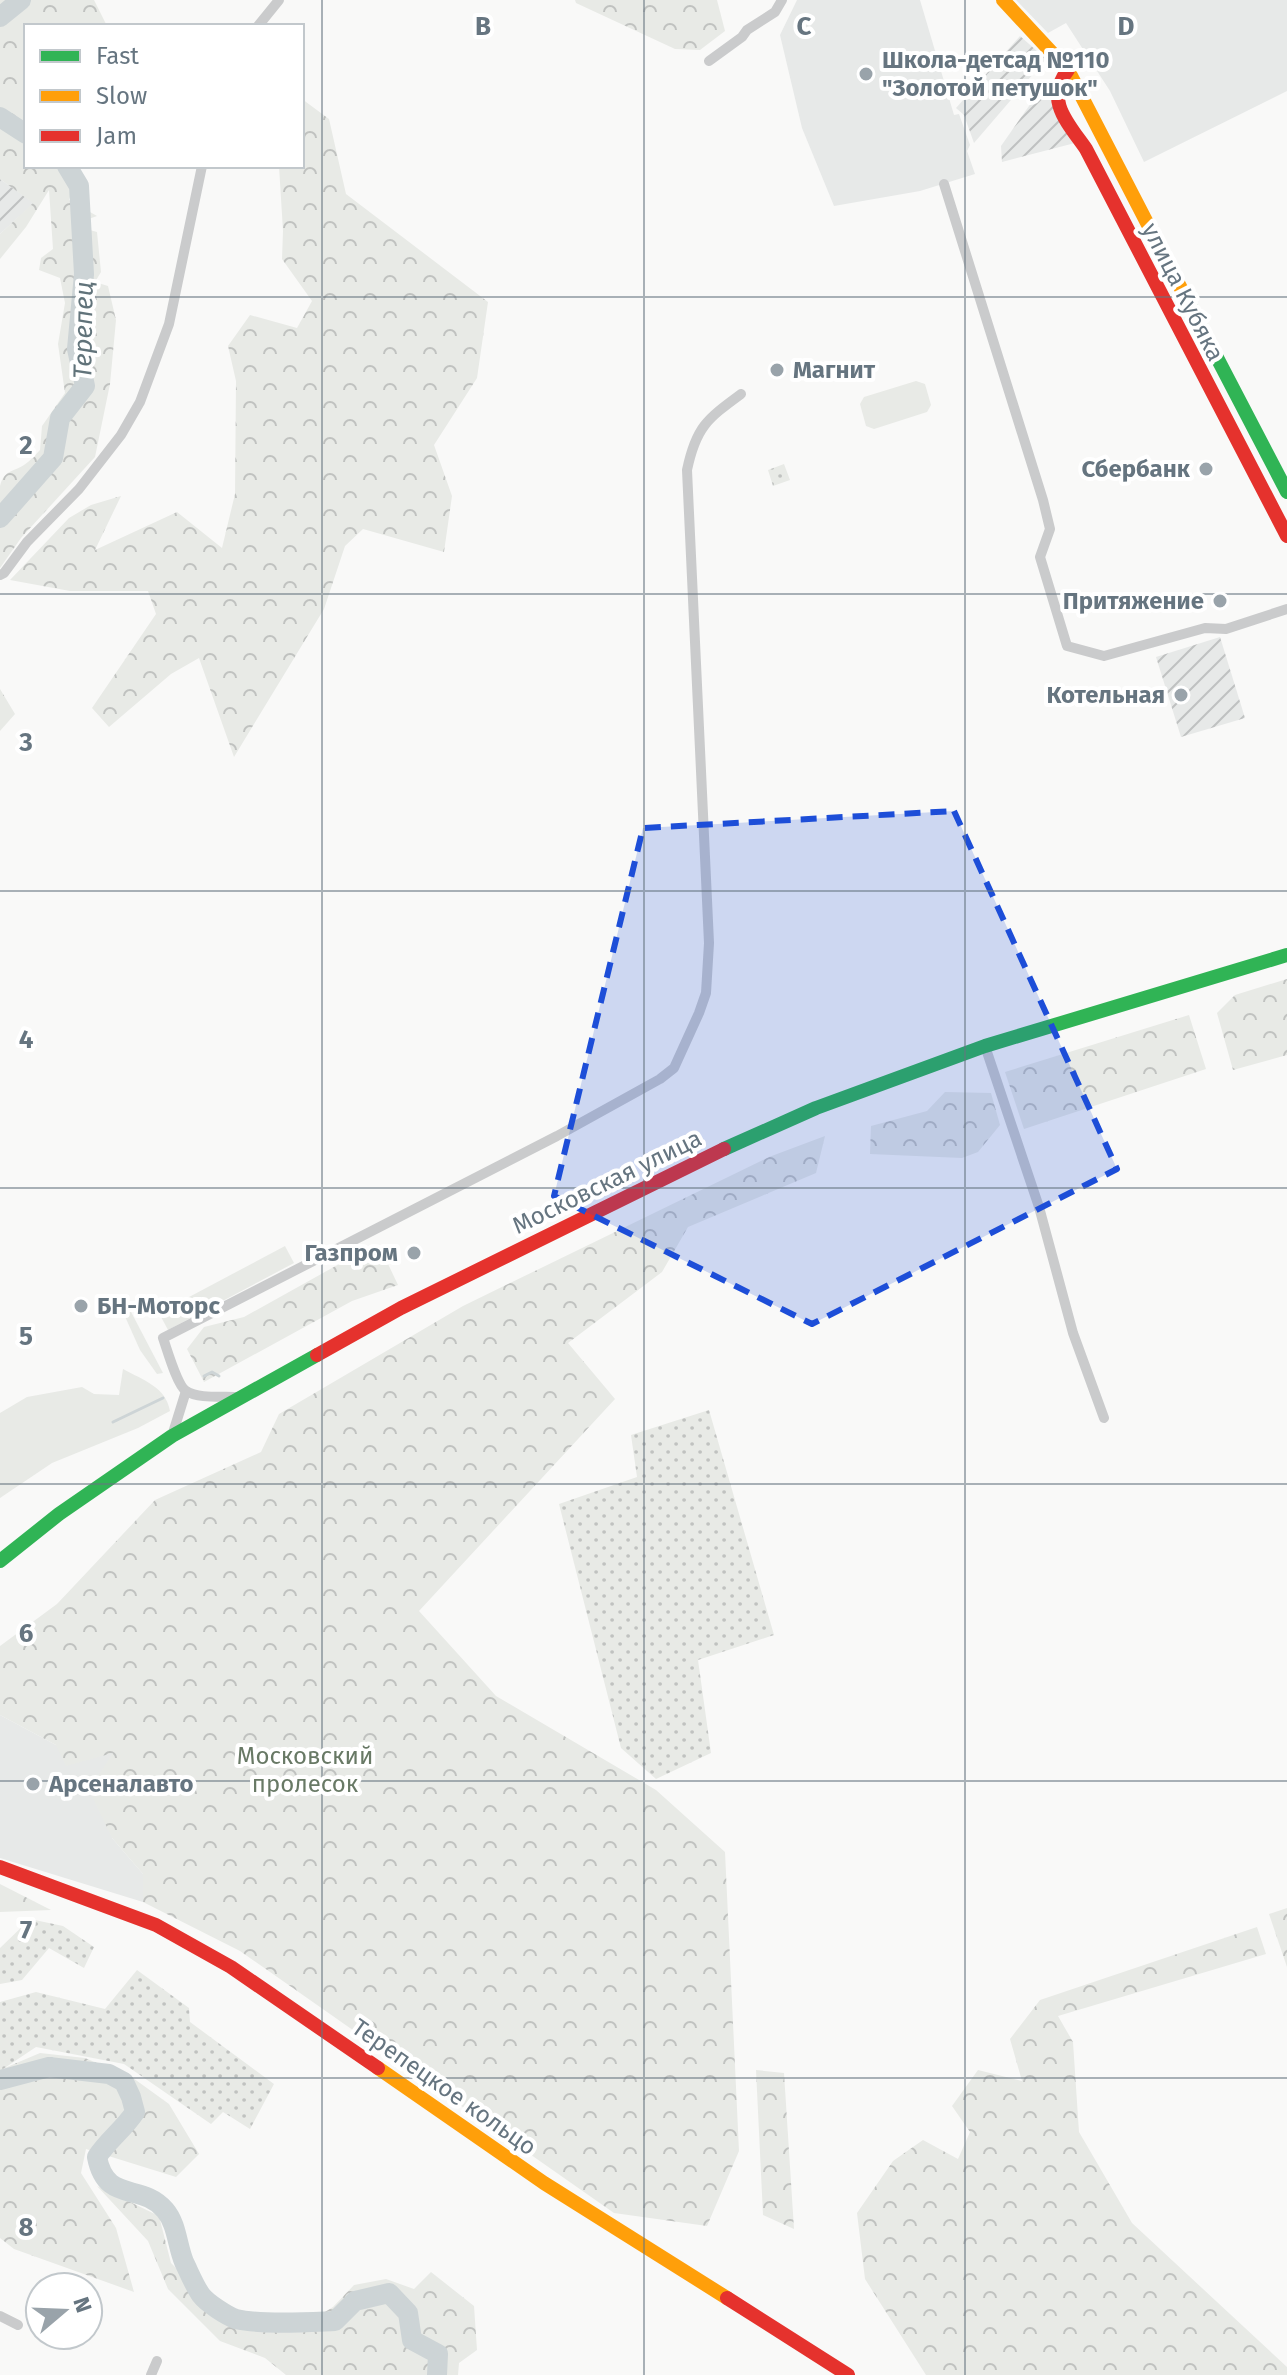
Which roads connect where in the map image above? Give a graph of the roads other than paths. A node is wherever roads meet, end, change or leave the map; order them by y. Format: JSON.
{"nodes":[{"id":1,"x":279,"y":0,"type":"edge"},
{"id":2,"x":782,"y":0,"type":"edge"},
{"id":3,"x":1003,"y":0,"type":"edge"},
{"id":4,"x":260,"y":24,"type":"edge"},
{"id":5,"x":709,"y":61,"type":"dead end"},
{"id":6,"x":1068,"y":70,"type":"junction"},
{"id":7,"x":202,"y":168,"type":"edge"},
{"id":8,"x":944,"y":184,"type":"dead end"},
{"id":9,"x":741,"y":394,"type":"dead end"},
{"id":10,"x":1287,"y":492,"type":"edge"},
{"id":11,"x":1287,"y":536,"type":"edge"},
{"id":12,"x":0,"y":575,"type":"edge"},
{"id":13,"x":1287,"y":609,"type":"edge"},
{"id":14,"x":1287,"y":955,"type":"edge"},
{"id":15,"x":985,"y":1046,"type":"junction"},
{"id":16,"x":186,"y":1391,"type":"junction"},
{"id":17,"x":241,"y":1398,"type":"junction"},
{"id":18,"x":1104,"y":1418,"type":"dead end"},
{"id":19,"x":172,"y":1436,"type":"junction"},
{"id":20,"x":0,"y":1561,"type":"edge"},
{"id":21,"x":0,"y":1867,"type":"edge"},
{"id":22,"x":0,"y":2316,"type":"edge"},
{"id":23,"x":18,"y":2325,"type":"dead end"},
{"id":24,"x":157,"y":2361,"type":"dead end"},
{"id":25,"x":151,"y":2375,"type":"edge"},
{"id":26,"x":848,"y":2375,"type":"edge"}],
"edges":[{"from":1,"to":4,"type":"street"},
{"from":2,"to":5,"type":"street"},
{"from":3,"to":6,"type":"street","name":"улица Кубяка"},
{"from":6,"to":10,"type":"street","name":"улица Кубяка"},
{"from":6,"to":11,"type":"street","name":"улица Кубяка"},
{"from":7,"to":12,"type":"street"},
{"from":8,"to":13,"type":"street"},
{"from":9,"to":16,"type":"street"},
{"from":14,"to":15,"type":"street","name":"Московская улица"},
{"from":15,"to":17,"type":"street","name":"Московская улица"},
{"from":15,"to":18,"type":"street"},
{"from":16,"to":17,"type":"street"},
{"from":16,"to":19,"type":"street"},
{"from":17,"to":19,"type":"street","name":"Московская улица"},
{"from":19,"to":20,"type":"street","name":"Московская улица"},
{"from":21,"to":26,"type":"street","name":"Терепецкое кольцо"},
{"from":22,"to":23,"type":"street"},
{"from":24,"to":25,"type":"street"}]}
